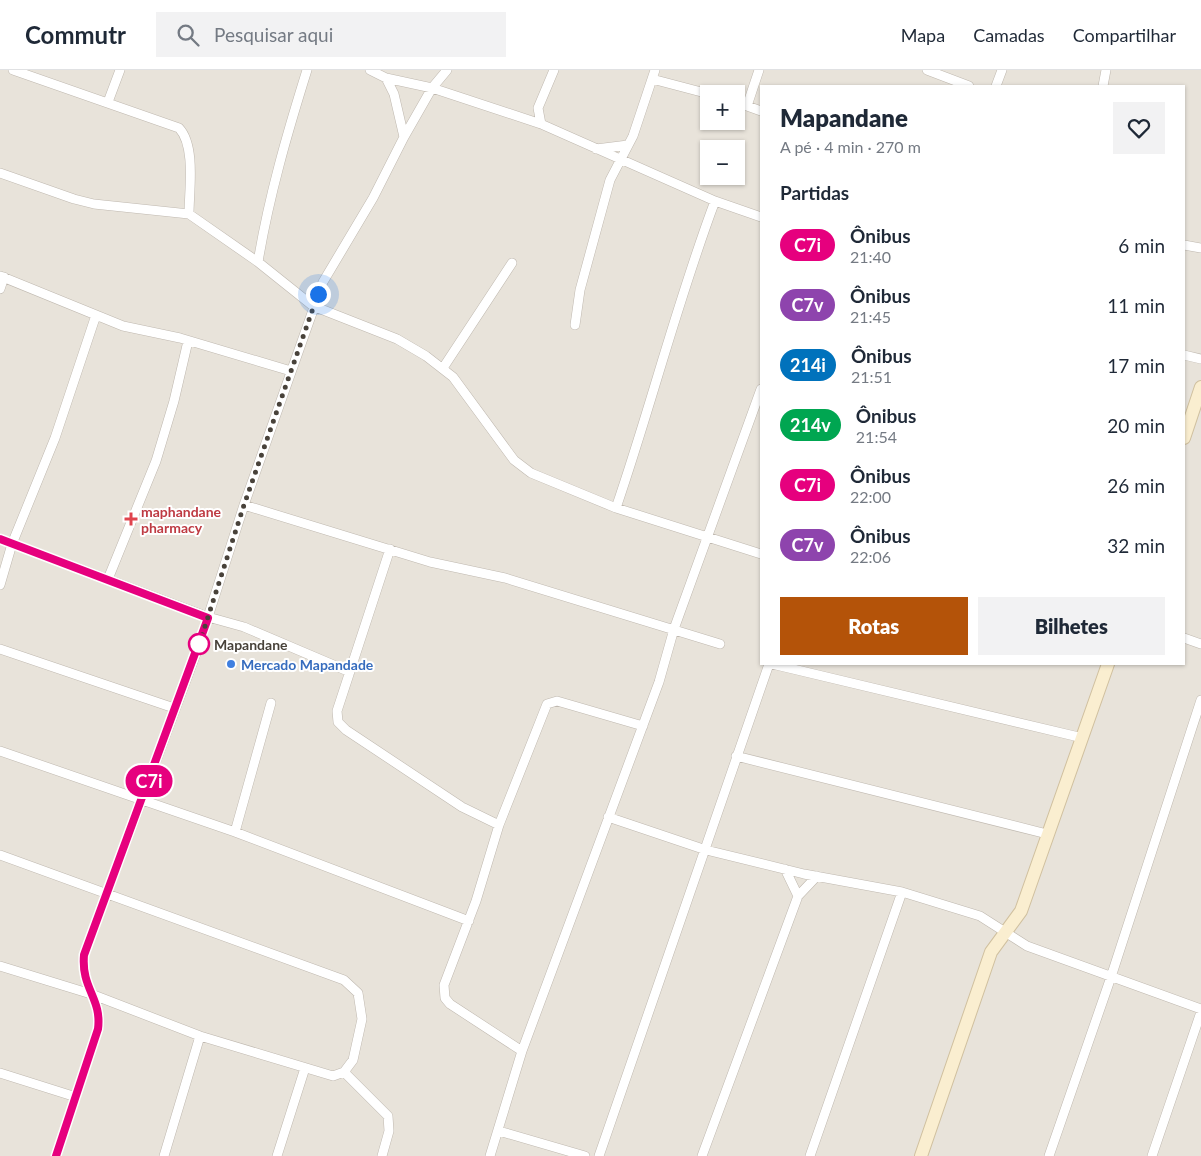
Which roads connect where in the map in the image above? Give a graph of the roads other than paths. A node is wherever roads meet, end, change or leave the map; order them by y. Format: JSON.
{"nodes":[{"id":1,"x":120,"y":70,"type":"edge"},
{"id":2,"x":307,"y":70,"type":"edge"},
{"id":3,"x":370,"y":70,"type":"edge"},
{"id":4,"x":447,"y":70,"type":"edge"},
{"id":5,"x":554,"y":70,"type":"edge"},
{"id":6,"x":759,"y":70,"type":"edge"},
{"id":7,"x":926,"y":70,"type":"edge"},
{"id":8,"x":1002,"y":70,"type":"edge"},
{"id":9,"x":1106,"y":70,"type":"edge"},
{"id":10,"x":17,"y":71,"type":"edge"},
{"id":11,"x":654,"y":74,"type":"edge"},
{"id":12,"x":386,"y":78,"type":"junction"},
{"id":13,"x":966,"y":85,"type":"edge"},
{"id":14,"x":996,"y":85,"type":"edge"},
{"id":15,"x":1103,"y":85,"type":"edge"},
{"id":16,"x":432,"y":88,"type":"junction"},
{"id":17,"x":700,"y":91,"type":"edge"},
{"id":18,"x":108,"y":102,"type":"junction"},
{"id":19,"x":747,"y":106,"type":"joint"},
{"id":20,"x":538,"y":108,"type":"junction"},
{"id":21,"x":760,"y":111,"type":"edge"},
{"id":22,"x":524,"y":120,"type":"junction"},
{"id":23,"x":541,"y":124,"type":"junction"},
{"id":24,"x":404,"y":137,"type":"junction"},
{"id":25,"x":628,"y":145,"type":"junction"},
{"id":26,"x":596,"y":149,"type":"junction"},
{"id":27,"x":620,"y":160,"type":"junction"},
{"id":28,"x":0,"y":173,"type":"edge"},
{"id":29,"x":715,"y":201,"type":"junction"},
{"id":30,"x":189,"y":214,"type":"junction"},
{"id":31,"x":760,"y":217,"type":"edge"},
{"id":32,"x":1185,"y":246,"type":"edge"},
{"id":33,"x":1201,"y":248,"type":"edge"},
{"id":34,"x":258,"y":262,"type":"junction"},
{"id":35,"x":512,"y":263,"type":"dead end"},
{"id":36,"x":2,"y":277,"type":"edge"},
{"id":37,"x":0,"y":289,"type":"edge"},
{"id":38,"x":314,"y":306,"type":"junction"},
{"id":39,"x":96,"y":315,"type":"junction"},
{"id":40,"x":575,"y":325,"type":"dead end"},
{"id":41,"x":188,"y":341,"type":"junction"},
{"id":42,"x":1185,"y":355,"type":"edge"},
{"id":43,"x":1201,"y":359,"type":"edge"},
{"id":44,"x":442,"y":368,"type":"junction"},
{"id":45,"x":291,"y":371,"type":"junction"},
{"id":46,"x":1201,"y":387,"type":"edge"},
{"id":47,"x":760,"y":392,"type":"edge"},
{"id":48,"x":1185,"y":435,"type":"edge"},
{"id":49,"x":244,"y":505,"type":"junction"},
{"id":50,"x":616,"y":508,"type":"junction"},
{"id":51,"x":708,"y":536,"type":"junction"},
{"id":52,"x":0,"y":539,"type":"edge"},
{"id":53,"x":12,"y":544,"type":"junction"},
{"id":54,"x":390,"y":549,"type":"junction"},
{"id":55,"x":760,"y":554,"type":"edge"},
{"id":56,"x":108,"y":579,"type":"junction"},
{"id":57,"x":0,"y":585,"type":"edge"},
{"id":58,"x":208,"y":618,"type":"junction"},
{"id":59,"x":674,"y":629,"type":"junction"},
{"id":60,"x":1185,"y":638,"type":"edge"},
{"id":61,"x":720,"y":644,"type":"dead end"},
{"id":62,"x":1201,"y":644,"type":"edge"},
{"id":63,"x":0,"y":650,"type":"edge"},
{"id":64,"x":770,"y":665,"type":"edge"},
{"id":65,"x":774,"y":665,"type":"edge"},
{"id":66,"x":1108,"y":665,"type":"edge"},
{"id":67,"x":350,"y":672,"type":"junction"},
{"id":68,"x":1201,"y":700,"type":"edge"},
{"id":69,"x":271,"y":703,"type":"dead end"},
{"id":70,"x":174,"y":708,"type":"junction"},
{"id":71,"x":643,"y":726,"type":"junction"},
{"id":72,"x":1083,"y":738,"type":"junction"},
{"id":73,"x":0,"y":751,"type":"edge"},
{"id":74,"x":736,"y":756,"type":"junction"},
{"id":75,"x":142,"y":801,"type":"junction"},
{"id":76,"x":608,"y":817,"type":"junction"},
{"id":77,"x":500,"y":824,"type":"junction"},
{"id":78,"x":235,"y":832,"type":"junction"},
{"id":79,"x":1047,"y":834,"type":"junction"},
{"id":80,"x":706,"y":850,"type":"junction"},
{"id":81,"x":0,"y":854,"type":"edge"},
{"id":82,"x":785,"y":869,"type":"junction"},
{"id":83,"x":817,"y":876,"type":"junction"},
{"id":84,"x":902,"y":892,"type":"junction"},
{"id":85,"x":106,"y":894,"type":"junction"},
{"id":86,"x":798,"y":896,"type":"junction"},
{"id":87,"x":469,"y":920,"type":"junction"},
{"id":88,"x":1006,"y":932,"type":"junction"},
{"id":89,"x":0,"y":966,"type":"edge"},
{"id":90,"x":1111,"y":977,"type":"junction"},
{"id":91,"x":91,"y":994,"type":"junction"},
{"id":92,"x":1201,"y":1011,"type":"edge"},
{"id":93,"x":200,"y":1036,"type":"junction"},
{"id":94,"x":522,"y":1051,"type":"junction"},
{"id":95,"x":305,"y":1068,"type":"junction"},
{"id":96,"x":344,"y":1072,"type":"junction"},
{"id":97,"x":0,"y":1073,"type":"edge"},
{"id":98,"x":76,"y":1097,"type":"junction"},
{"id":99,"x":499,"y":1131,"type":"junction"},
{"id":100,"x":56,"y":1156,"type":"edge"},
{"id":101,"x":164,"y":1156,"type":"edge"},
{"id":102,"x":276,"y":1156,"type":"edge"},
{"id":103,"x":382,"y":1156,"type":"edge"},
{"id":104,"x":490,"y":1156,"type":"edge"},
{"id":105,"x":585,"y":1156,"type":"edge"},
{"id":106,"x":599,"y":1156,"type":"edge"},
{"id":107,"x":702,"y":1156,"type":"edge"},
{"id":108,"x":810,"y":1156,"type":"edge"},
{"id":109,"x":921,"y":1156,"type":"edge"},
{"id":110,"x":1049,"y":1156,"type":"edge"},
{"id":111,"x":1152,"y":1156,"type":"edge"}],
"edges":[{"from":1,"to":18,"type":"street"},
{"from":2,"to":34,"type":"street"},
{"from":3,"to":12,"type":"street"},
{"from":4,"to":16,"type":"street"},
{"from":5,"to":20,"type":"street"},
{"from":6,"to":19,"type":"street"},
{"from":7,"to":13,"type":"street"},
{"from":8,"to":14,"type":"street"},
{"from":9,"to":15,"type":"street"},
{"from":10,"to":18,"type":"street"},
{"from":11,"to":17,"type":"street"},
{"from":11,"to":25,"type":"street"},
{"from":12,"to":16,"type":"street"},
{"from":12,"to":24,"type":"street"},
{"from":16,"to":22,"type":"street"},
{"from":16,"to":24,"type":"street"},
{"from":18,"to":30,"type":"street"},
{"from":19,"to":21,"type":"street"},
{"from":20,"to":22,"type":"street"},
{"from":20,"to":23,"type":"street"},
{"from":22,"to":23,"type":"street"},
{"from":23,"to":26,"type":"street"},
{"from":24,"to":38,"type":"street"},
{"from":25,"to":26,"type":"street"},
{"from":25,"to":27,"type":"street"},
{"from":26,"to":27,"type":"street"},
{"from":27,"to":29,"type":"street"},
{"from":27,"to":40,"type":"street"},
{"from":28,"to":30,"type":"street"},
{"from":29,"to":31,"type":"street"},
{"from":29,"to":50,"type":"street"},
{"from":30,"to":34,"type":"street"},
{"from":32,"to":33,"type":"street"},
{"from":34,"to":38,"type":"street"},
{"from":35,"to":44,"type":"street"},
{"from":36,"to":37,"type":"street"},
{"from":36,"to":39,"type":"street"},
{"from":38,"to":44,"type":"street"},
{"from":38,"to":45,"type":"street"},
{"from":39,"to":41,"type":"street"},
{"from":39,"to":53,"type":"street"},
{"from":41,"to":45,"type":"street"},
{"from":41,"to":56,"type":"street"},
{"from":42,"to":43,"type":"street"},
{"from":44,"to":50,"type":"street"},
{"from":45,"to":49,"type":"street"},
{"from":46,"to":48,"type":"street"},
{"from":47,"to":51,"type":"street"},
{"from":49,"to":54,"type":"street"},
{"from":49,"to":58,"type":"street"},
{"from":50,"to":51,"type":"street"},
{"from":51,"to":55,"type":"street"},
{"from":51,"to":59,"type":"street"},
{"from":52,"to":53,"type":"street"},
{"from":53,"to":56,"type":"street"},
{"from":53,"to":57,"type":"street"},
{"from":54,"to":59,"type":"street"},
{"from":54,"to":67,"type":"street"},
{"from":56,"to":58,"type":"street"},
{"from":58,"to":67,"type":"street"},
{"from":58,"to":70,"type":"street"},
{"from":59,"to":61,"type":"street"},
{"from":59,"to":71,"type":"street"},
{"from":60,"to":62,"type":"street"},
{"from":63,"to":70,"type":"street"},
{"from":64,"to":74,"type":"street"},
{"from":65,"to":72,"type":"street"},
{"from":66,"to":72,"type":"street"},
{"from":67,"to":77,"type":"street"},
{"from":68,"to":90,"type":"street"},
{"from":69,"to":78,"type":"street"},
{"from":70,"to":75,"type":"street"},
{"from":71,"to":76,"type":"street"},
{"from":71,"to":77,"type":"street"},
{"from":72,"to":79,"type":"street"},
{"from":73,"to":75,"type":"street"},
{"from":74,"to":79,"type":"street"},
{"from":74,"to":80,"type":"street"},
{"from":75,"to":78,"type":"street"},
{"from":75,"to":85,"type":"street"},
{"from":76,"to":80,"type":"street"},
{"from":76,"to":94,"type":"street"},
{"from":77,"to":87,"type":"street"},
{"from":78,"to":87,"type":"street"},
{"from":79,"to":88,"type":"street"},
{"from":80,"to":82,"type":"street"},
{"from":80,"to":106,"type":"street"},
{"from":81,"to":85,"type":"street"},
{"from":82,"to":83,"type":"street"},
{"from":82,"to":86,"type":"street"},
{"from":83,"to":84,"type":"street"},
{"from":83,"to":86,"type":"street"},
{"from":84,"to":88,"type":"street"},
{"from":84,"to":108,"type":"street"},
{"from":85,"to":91,"type":"street"},
{"from":85,"to":96,"type":"street"},
{"from":86,"to":107,"type":"street"},
{"from":87,"to":94,"type":"street"},
{"from":88,"to":90,"type":"street"},
{"from":88,"to":109,"type":"street"},
{"from":89,"to":91,"type":"street"},
{"from":90,"to":92,"type":"street"},
{"from":90,"to":110,"type":"street"},
{"from":91,"to":93,"type":"street"},
{"from":91,"to":98,"type":"street"},
{"from":92,"to":111,"type":"street"},
{"from":93,"to":95,"type":"street"},
{"from":93,"to":101,"type":"street"},
{"from":94,"to":99,"type":"street"},
{"from":95,"to":96,"type":"street"},
{"from":95,"to":102,"type":"street"},
{"from":96,"to":103,"type":"street"},
{"from":97,"to":98,"type":"street"},
{"from":98,"to":100,"type":"street"},
{"from":99,"to":104,"type":"street"},
{"from":99,"to":105,"type":"street"}]}
